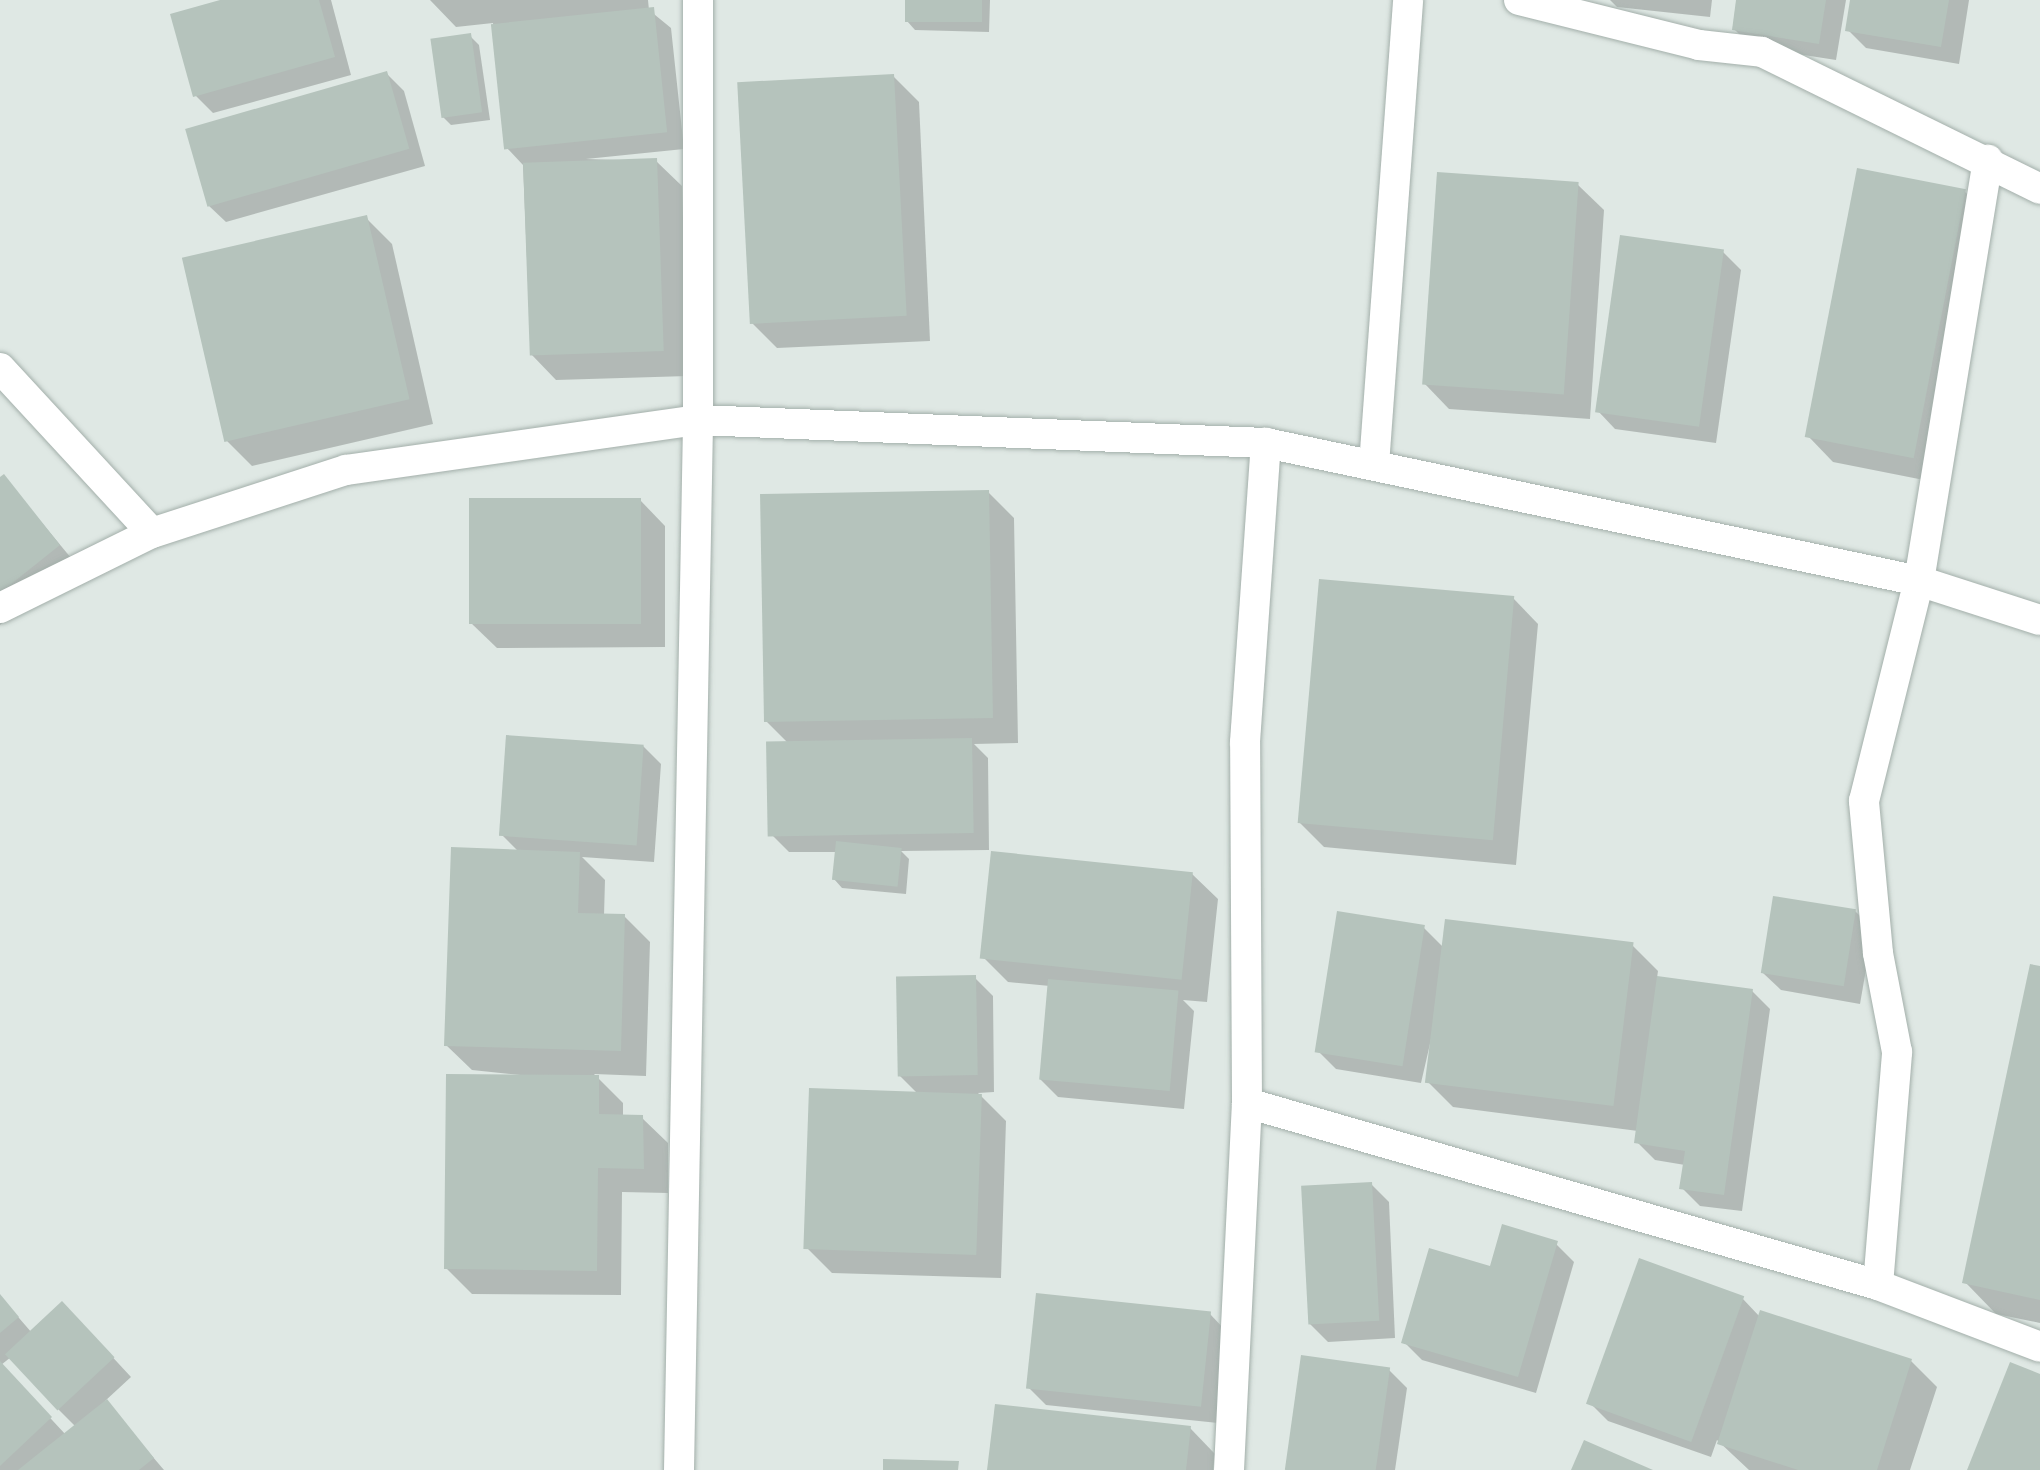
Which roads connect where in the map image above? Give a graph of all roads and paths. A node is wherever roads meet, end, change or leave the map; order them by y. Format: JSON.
{"nodes":[{"id":1,"x":698,"y":0,"type":"edge"},
{"id":2,"x":1408,"y":0,"type":"edge"},
{"id":3,"x":1519,"y":0,"type":"edge"},
{"id":4,"x":1988,"y":160,"type":"junction"},
{"id":5,"x":2040,"y":189,"type":"edge"},
{"id":6,"x":0,"y":368,"type":"edge"},
{"id":7,"x":698,"y":420,"type":"junction"},
{"id":8,"x":1266,"y":442,"type":"junction"},
{"id":9,"x":1374,"y":465,"type":"junction"},
{"id":10,"x":152,"y":533,"type":"junction"},
{"id":11,"x":1920,"y":581,"type":"junction"},
{"id":12,"x":0,"y":608,"type":"edge"},
{"id":13,"x":2040,"y":620,"type":"edge"},
{"id":14,"x":1247,"y":1102,"type":"junction"},
{"id":15,"x":1878,"y":1286,"type":"junction"},
{"id":16,"x":2040,"y":1347,"type":"edge"},
{"id":17,"x":679,"y":1470,"type":"edge"},
{"id":18,"x":1229,"y":1470,"type":"edge"}],
"edges":[{"from":1,"to":7,"type":"street"},
{"from":2,"to":9,"type":"street"},
{"from":3,"to":4,"type":"street"},
{"from":4,"to":5,"type":"street"},
{"from":4,"to":11,"type":"street"},
{"from":6,"to":10,"type":"street"},
{"from":7,"to":8,"type":"street"},
{"from":7,"to":10,"type":"street"},
{"from":7,"to":17,"type":"street"},
{"from":8,"to":9,"type":"street"},
{"from":8,"to":14,"type":"street"},
{"from":9,"to":11,"type":"street"},
{"from":10,"to":12,"type":"street"},
{"from":11,"to":13,"type":"street"},
{"from":11,"to":15,"type":"street"},
{"from":14,"to":15,"type":"street"},
{"from":14,"to":18,"type":"street"},
{"from":15,"to":16,"type":"street"}]}
